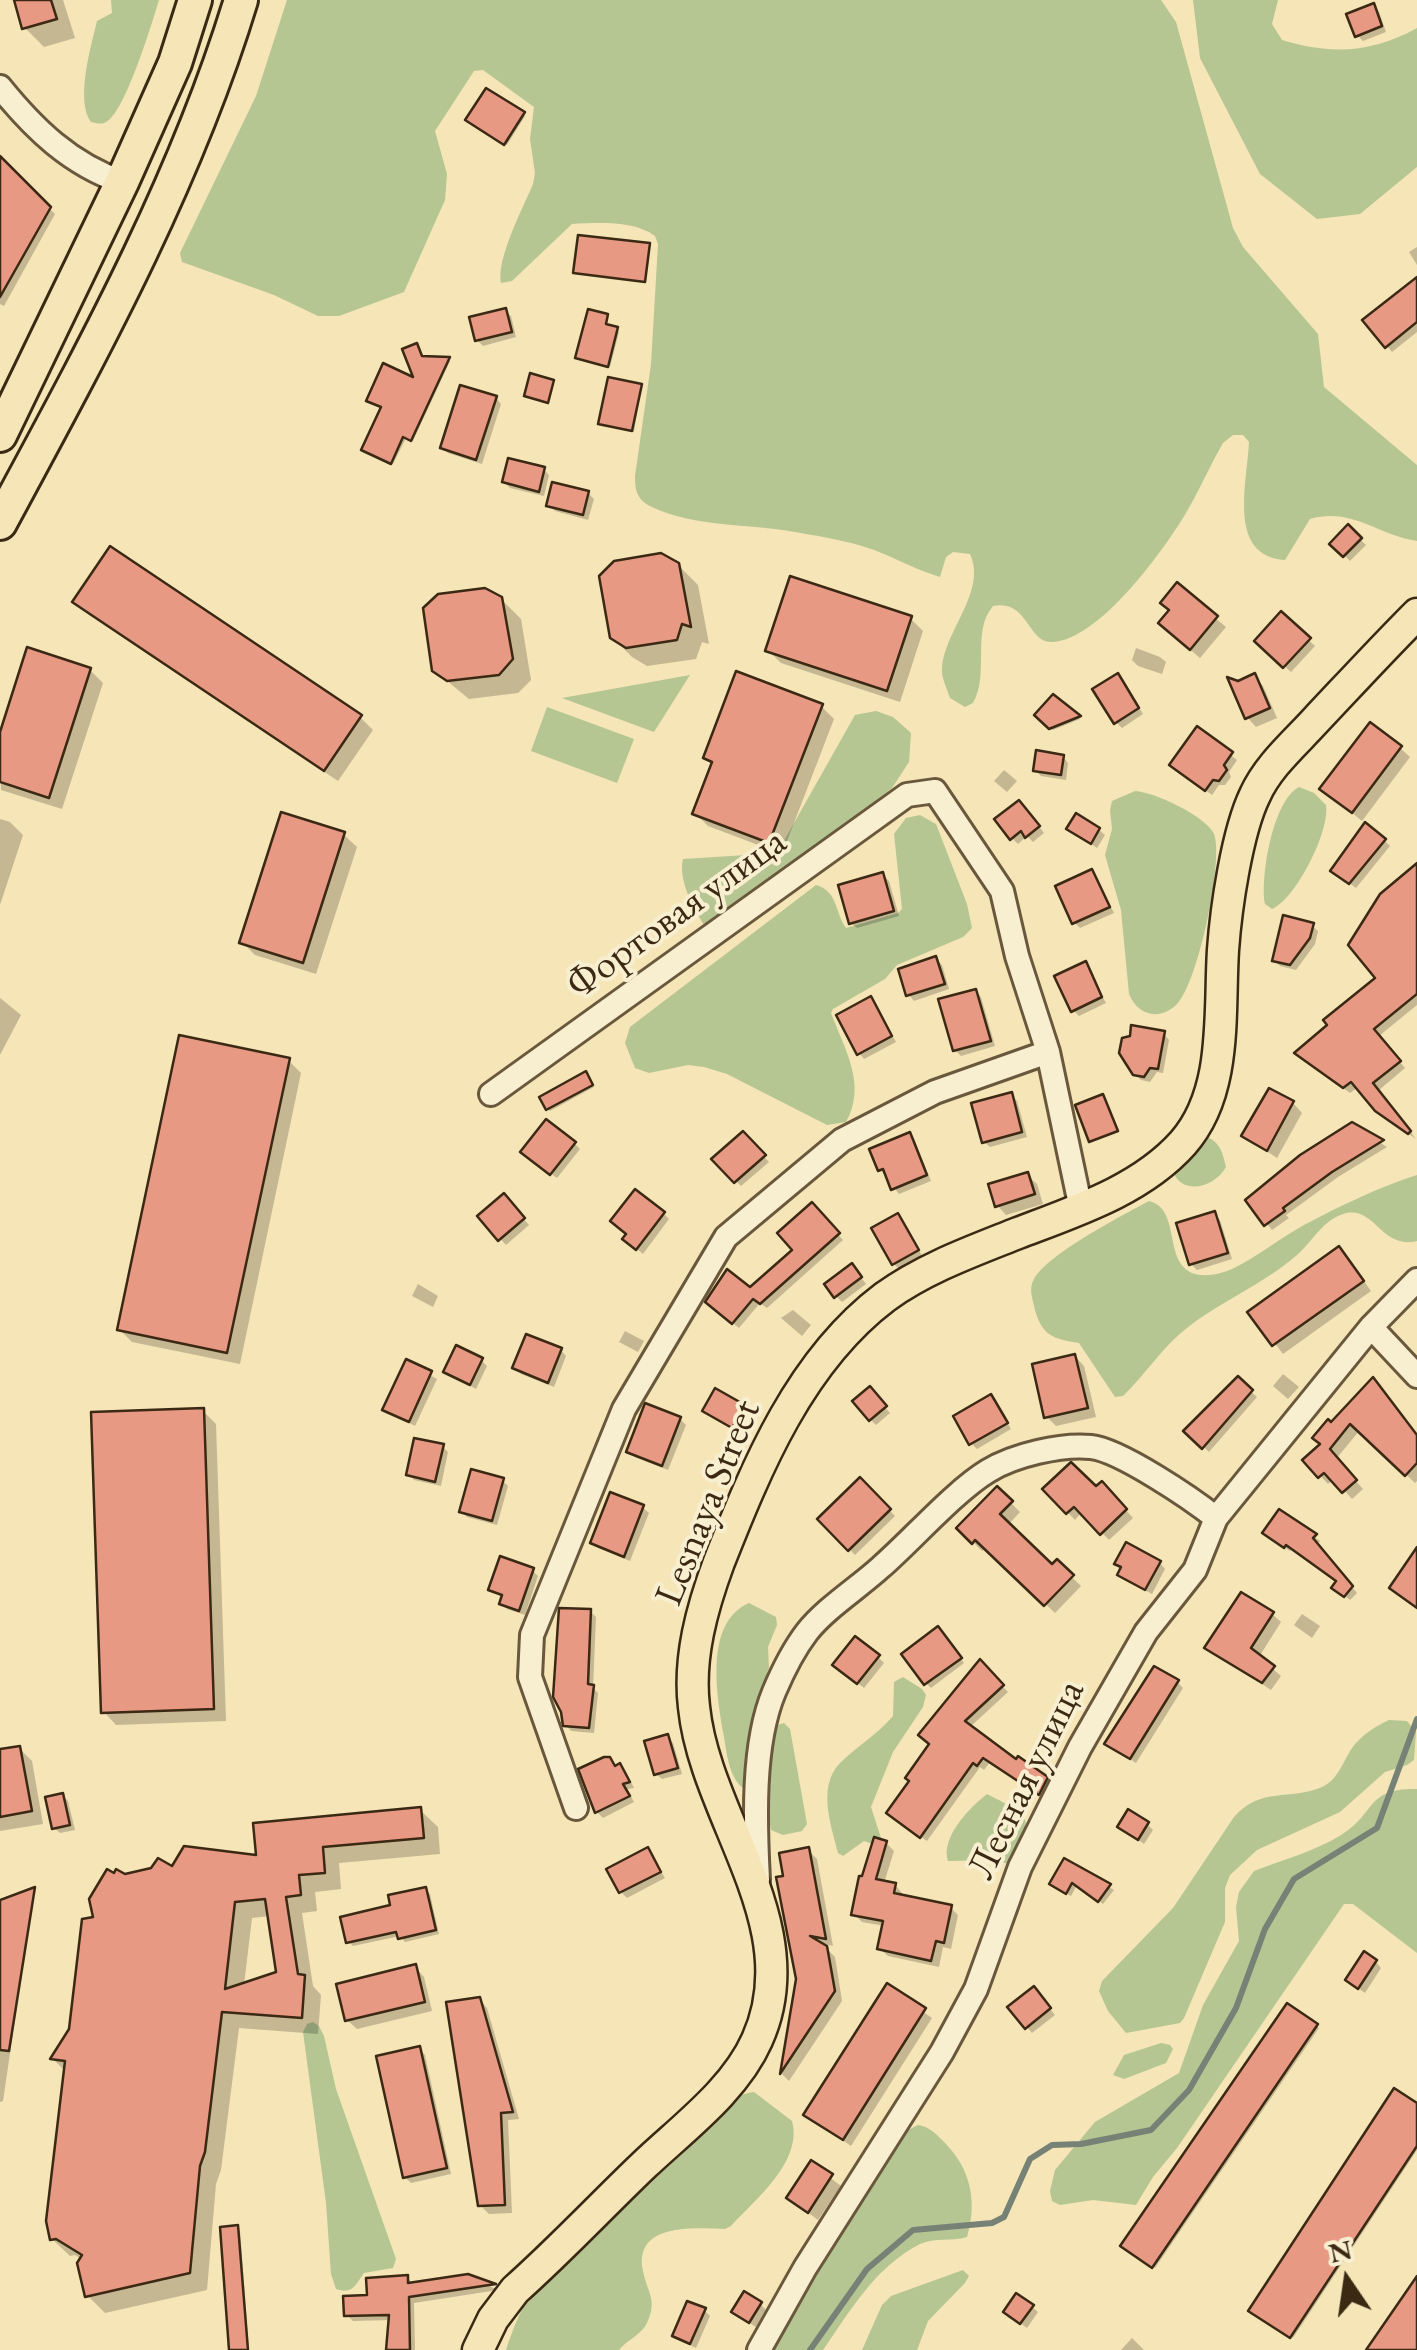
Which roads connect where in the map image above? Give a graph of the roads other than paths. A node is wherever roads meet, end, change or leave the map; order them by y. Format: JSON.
{"nodes":[{"id":1,"x":195,"y":0,"type":"edge"},
{"id":2,"x":241,"y":0,"type":"edge"},
{"id":3,"x":0,"y":87,"type":"edge"},
{"id":4,"x":122,"y":182,"type":"junction"},
{"id":5,"x":6,"y":424,"type":"edge"},
{"id":6,"x":0,"y":523,"type":"edge"},
{"id":7,"x":1417,"y":614,"type":"edge"},
{"id":8,"x":1048,"y":1052,"type":"junction"},
{"id":9,"x":491,"y":1094,"type":"dead end"},
{"id":10,"x":1080,"y":1209,"type":"junction"},
{"id":11,"x":1417,"y":1280,"type":"edge"},
{"id":12,"x":1371,"y":1327,"type":"junction"},
{"id":13,"x":1417,"y":1376,"type":"edge"},
{"id":14,"x":1216,"y":1518,"type":"junction"},
{"id":15,"x":576,"y":1808,"type":"dead end"},
{"id":16,"x":759,"y":1898,"type":"junction"},
{"id":17,"x":478,"y":2350,"type":"edge"},
{"id":18,"x":759,"y":2350,"type":"edge"}],
"edges":[{"from":1,"to":4,"type":"highway"},
{"from":2,"to":6,"type":"highway"},
{"from":3,"to":4,"type":"street"},
{"from":4,"to":5,"type":"highway"},
{"from":7,"to":10,"type":"main road","name":"Lesnaya Street"},
{"from":8,"to":9,"type":"street","name":"Фортовая улица"},
{"from":8,"to":10,"type":"street"},
{"from":8,"to":15,"type":"street"},
{"from":10,"to":16,"type":"main road","name":"Lesnaya Street"},
{"from":11,"to":12,"type":"street","name":"Лесная улица"},
{"from":12,"to":13,"type":"street"},
{"from":12,"to":14,"type":"street","name":"Лесная улица"},
{"from":14,"to":16,"type":"street"},
{"from":14,"to":18,"type":"street","name":"Лесная улица"},
{"from":16,"to":17,"type":"main road","name":"Lesnaya Street"}]}
